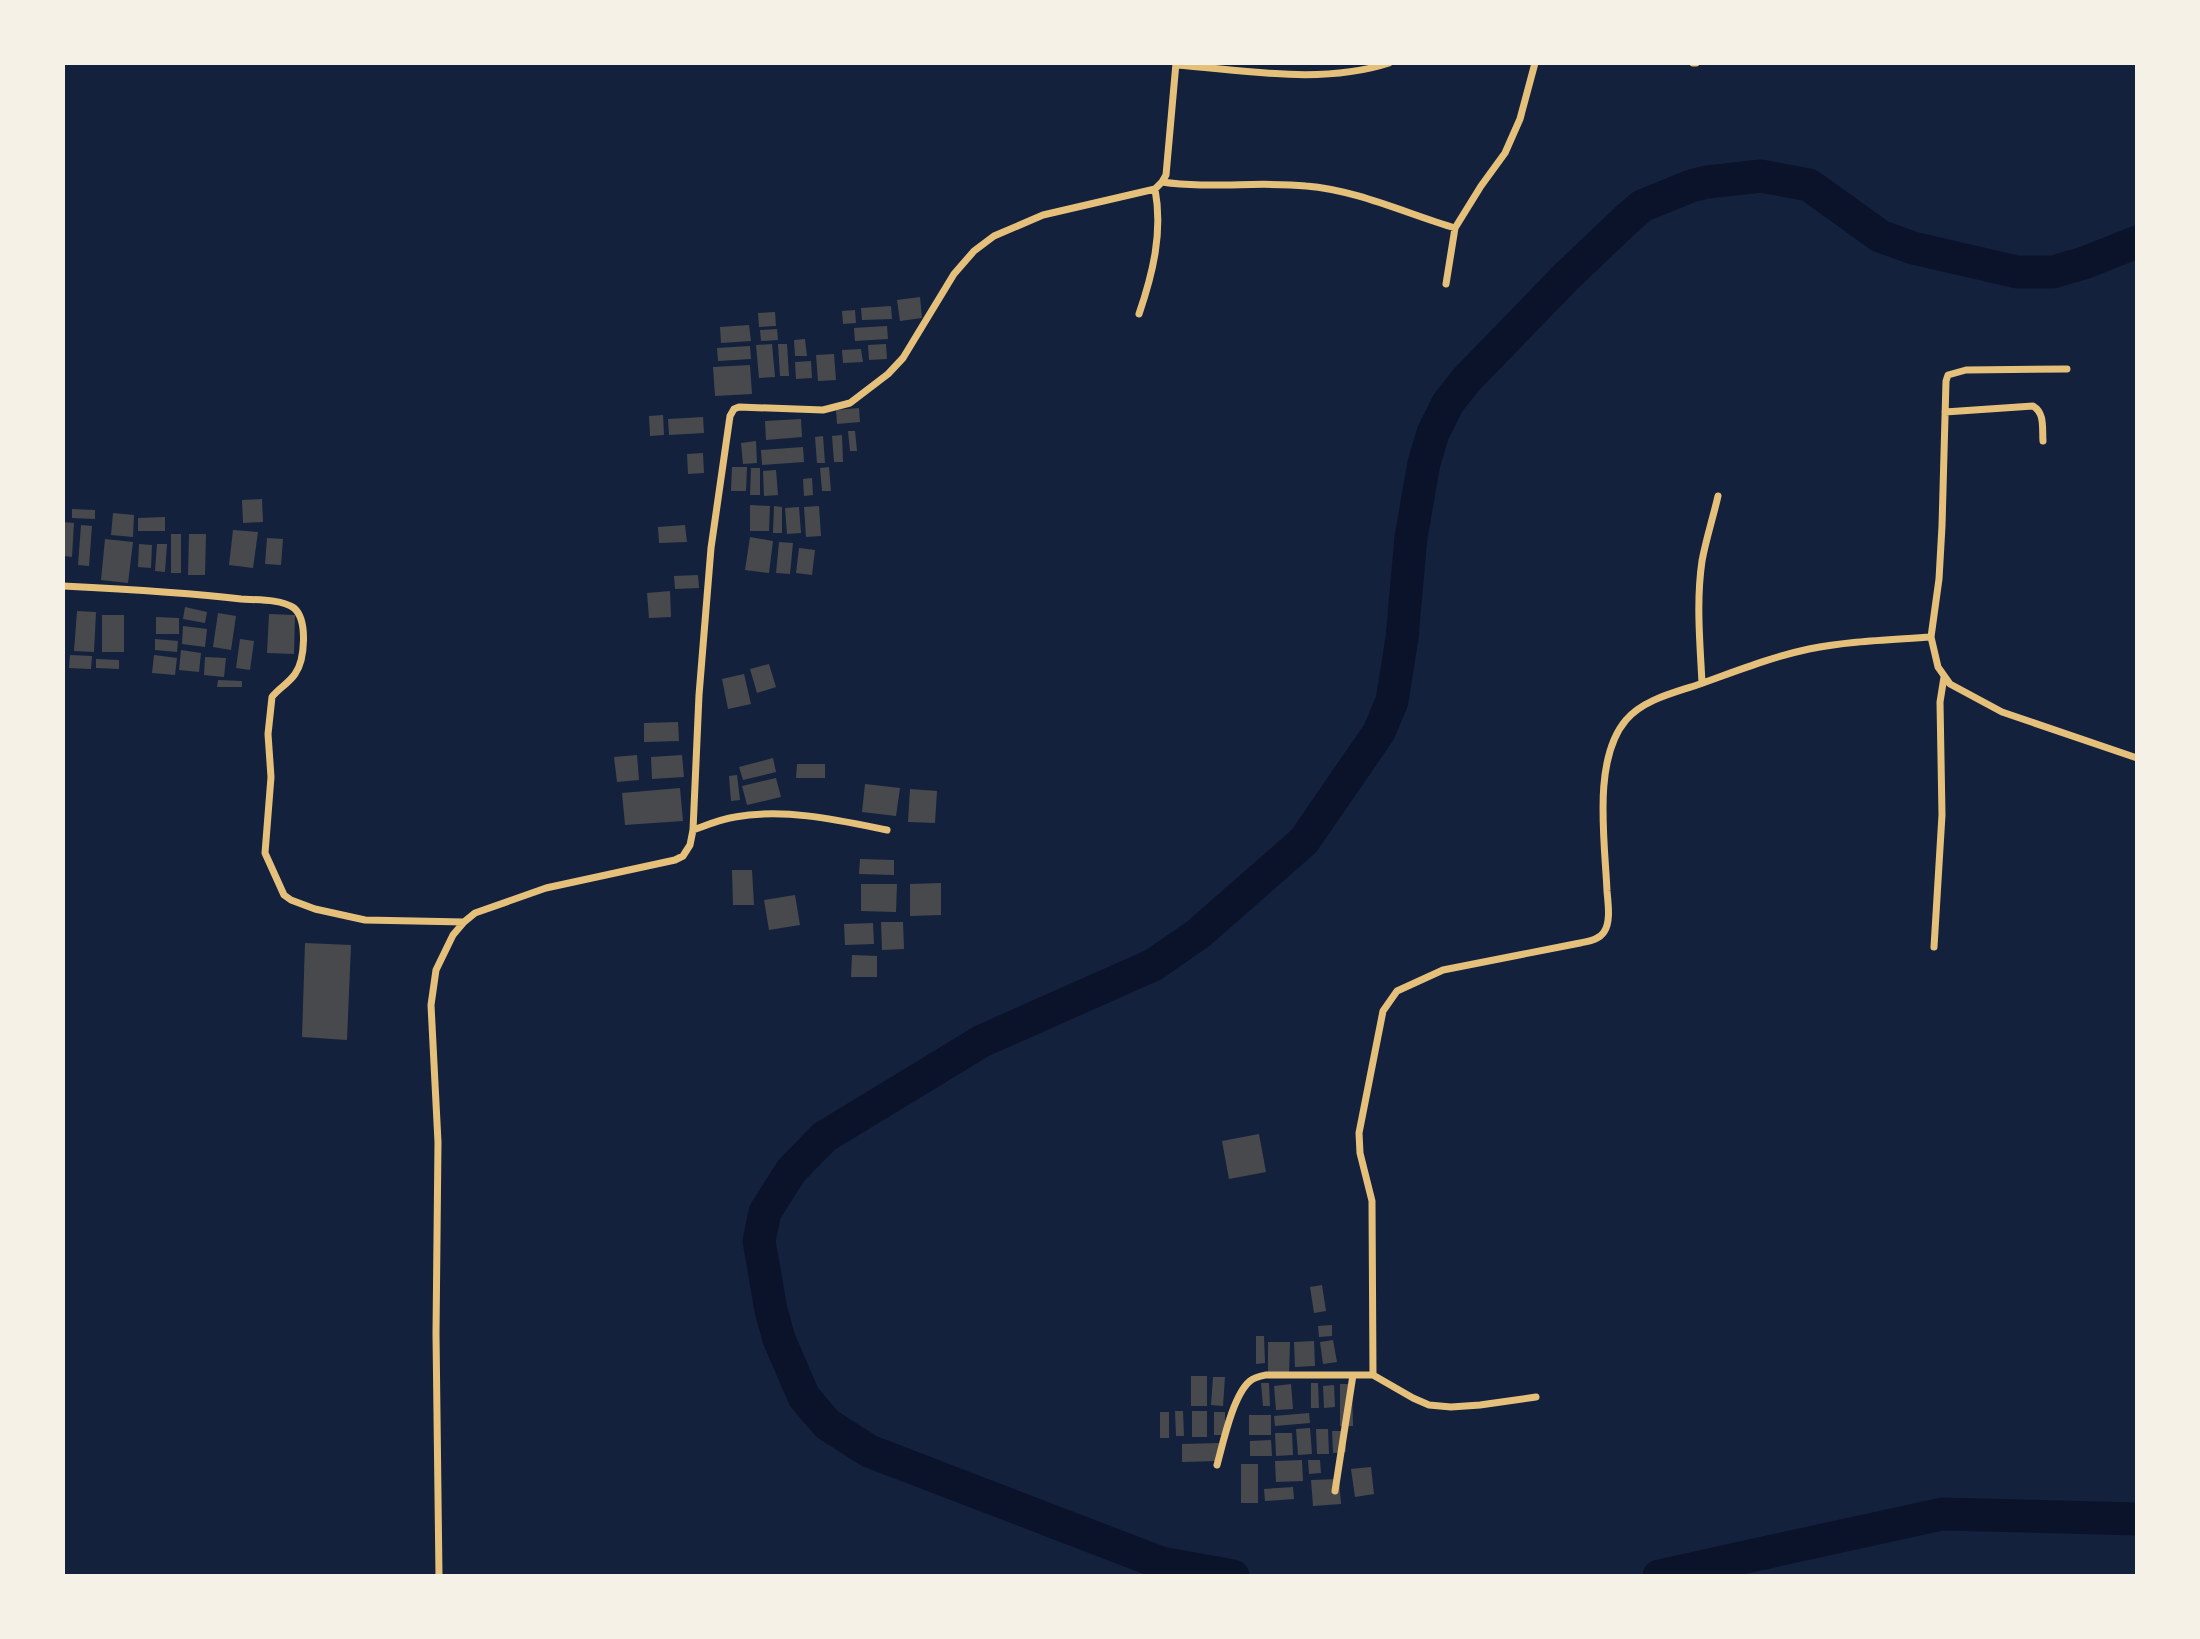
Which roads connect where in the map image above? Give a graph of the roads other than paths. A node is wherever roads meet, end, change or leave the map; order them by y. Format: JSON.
{"nodes":[{"id":1,"x":1389,"y":63,"type":"edge"},
{"id":2,"x":1535,"y":63,"type":"edge"},
{"id":3,"x":1176,"y":64,"type":"edge"},
{"id":4,"x":1162,"y":182,"type":"junction"},
{"id":5,"x":1155,"y":188,"type":"junction"},
{"id":6,"x":1455,"y":228,"type":"junction"},
{"id":7,"x":1446,"y":284,"type":"dead end"},
{"id":8,"x":1139,"y":314,"type":"dead end"},
{"id":9,"x":2067,"y":369,"type":"dead end"},
{"id":10,"x":1945,"y":412,"type":"junction"},
{"id":11,"x":2043,"y":441,"type":"dead end"},
{"id":12,"x":1718,"y":496,"type":"dead end"},
{"id":13,"x":63,"y":586,"type":"edge"},
{"id":14,"x":1931,"y":638,"type":"junction"},
{"id":15,"x":1944,"y":677,"type":"junction"},
{"id":16,"x":1702,"y":683,"type":"junction"},
{"id":17,"x":2137,"y":758,"type":"edge"},
{"id":18,"x":694,"y":830,"type":"junction"},
{"id":19,"x":887,"y":830,"type":"dead end"},
{"id":20,"x":464,"y":922,"type":"junction"},
{"id":21,"x":1934,"y":947,"type":"dead end"},
{"id":22,"x":1353,"y":1375,"type":"junction"},
{"id":23,"x":1373,"y":1375,"type":"junction"},
{"id":24,"x":1536,"y":1397,"type":"dead end"},
{"id":25,"x":1217,"y":1465,"type":"dead end"},
{"id":26,"x":1335,"y":1491,"type":"dead end"},
{"id":27,"x":439,"y":1576,"type":"edge"}],
"edges":[{"from":1,"to":3,"type":"street"},
{"from":2,"to":6,"type":"street"},
{"from":3,"to":4,"type":"street"},
{"from":4,"to":5,"type":"street"},
{"from":4,"to":6,"type":"street"},
{"from":5,"to":8,"type":"street"},
{"from":5,"to":18,"type":"street"},
{"from":6,"to":7,"type":"street"},
{"from":9,"to":10,"type":"street"},
{"from":10,"to":11,"type":"street"},
{"from":10,"to":14,"type":"street"},
{"from":12,"to":16,"type":"street"},
{"from":13,"to":20,"type":"street"},
{"from":14,"to":15,"type":"street"},
{"from":14,"to":16,"type":"street"},
{"from":15,"to":17,"type":"street"},
{"from":15,"to":21,"type":"street"},
{"from":16,"to":23,"type":"street"},
{"from":18,"to":19,"type":"street"},
{"from":18,"to":20,"type":"street"},
{"from":20,"to":27,"type":"street"},
{"from":22,"to":23,"type":"street"},
{"from":22,"to":25,"type":"street"},
{"from":22,"to":26,"type":"street"},
{"from":23,"to":24,"type":"street"}]}
